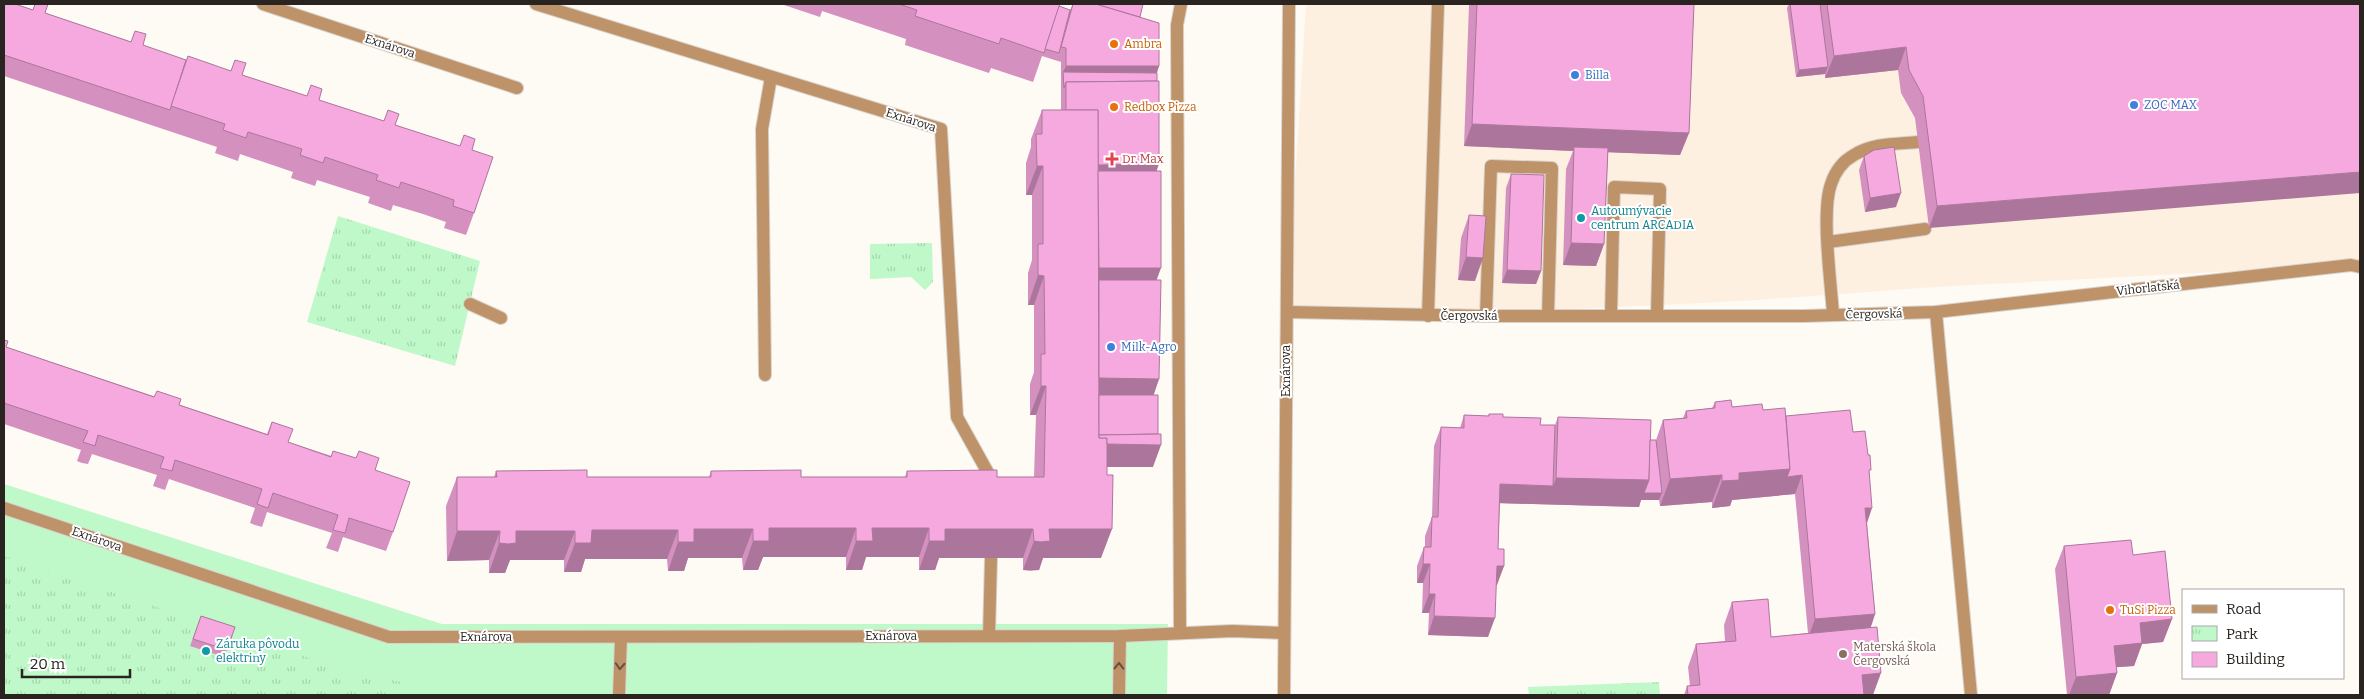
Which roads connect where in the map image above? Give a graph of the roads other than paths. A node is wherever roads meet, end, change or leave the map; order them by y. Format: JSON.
{"nodes":[{"id":1,"x":263,"y":4,"type":"edge"},
{"id":2,"x":536,"y":4,"type":"edge"},
{"id":3,"x":1181,"y":4,"type":"edge"},
{"id":4,"x":1289,"y":4,"type":"edge"},
{"id":5,"x":1438,"y":4,"type":"edge"},
{"id":6,"x":771,"y":77,"type":"junction"},
{"id":7,"x":517,"y":88,"type":"dead end"},
{"id":8,"x":1918,"y":142,"type":"dead end"},
{"id":9,"x":1925,"y":229,"type":"dead end"},
{"id":10,"x":1828,"y":242,"type":"junction"},
{"id":11,"x":2360,"y":267,"type":"edge"},
{"id":12,"x":470,"y":304,"type":"dead end"},
{"id":13,"x":1286,"y":312,"type":"junction"},
{"id":14,"x":1936,"y":312,"type":"junction"},
{"id":15,"x":1833,"y":314,"type":"junction"},
{"id":16,"x":1611,"y":315,"type":"junction"},
{"id":17,"x":1657,"y":315,"type":"junction"},
{"id":18,"x":1428,"y":316,"type":"junction"},
{"id":19,"x":1486,"y":316,"type":"junction"},
{"id":20,"x":1548,"y":316,"type":"junction"},
{"id":21,"x":501,"y":318,"type":"dead end"},
{"id":22,"x":765,"y":375,"type":"dead end"},
{"id":23,"x":991,"y":497,"type":"edge"},
{"id":24,"x":4,"y":508,"type":"edge"},
{"id":25,"x":991,"y":558,"type":"edge"},
{"id":26,"x":1180,"y":633,"type":"junction"},
{"id":27,"x":1284,"y":633,"type":"junction"},
{"id":28,"x":989,"y":636,"type":"junction"},
{"id":29,"x":1120,"y":636,"type":"junction"},
{"id":30,"x":621,"y":637,"type":"junction"},
{"id":31,"x":618,"y":695,"type":"edge"},
{"id":32,"x":1119,"y":695,"type":"edge"},
{"id":33,"x":1284,"y":695,"type":"edge"},
{"id":34,"x":1971,"y":695,"type":"edge"}],
"edges":[{"from":1,"to":7,"type":"street","name":"Exnárova"},
{"from":2,"to":6,"type":"street","name":"Exnárova"},
{"from":3,"to":26,"type":"street"},
{"from":4,"to":13,"type":"street","name":"Exnárova"},
{"from":5,"to":18,"type":"street","name":"Čergovská"},
{"from":6,"to":22,"type":"street"},
{"from":6,"to":23,"type":"street","name":"Exnárova"},
{"from":8,"to":10,"type":"street"},
{"from":9,"to":10,"type":"street"},
{"from":10,"to":15,"type":"street"},
{"from":11,"to":14,"type":"street","name":"Vihorlatská"},
{"from":12,"to":21,"type":"street"},
{"from":13,"to":18,"type":"street","name":"Čergovská"},
{"from":13,"to":27,"type":"street","name":"Exnárova"},
{"from":14,"to":15,"type":"street","name":"Čergovská"},
{"from":14,"to":34,"type":"street"},
{"from":15,"to":17,"type":"street","name":"Čergovská"},
{"from":16,"to":17,"type":"street","name":"Čergovská"},
{"from":16,"to":17,"type":"street"},
{"from":16,"to":20,"type":"street","name":"Čergovská"},
{"from":18,"to":19,"type":"street","name":"Čergovská"},
{"from":19,"to":20,"type":"street","name":"Čergovská"},
{"from":19,"to":20,"type":"street"},
{"from":24,"to":30,"type":"street","name":"Exnárova"},
{"from":25,"to":28,"type":"street"},
{"from":26,"to":27,"type":"street","name":"Exnárova"},
{"from":26,"to":29,"type":"street","name":"Exnárova"},
{"from":27,"to":33,"type":"street"},
{"from":28,"to":29,"type":"street","name":"Exnárova"},
{"from":28,"to":30,"type":"street","name":"Exnárova"},
{"from":32,"to":29,"type":"street","one_way":true},
{"from":30,"to":31,"type":"street","one_way":true}]}
